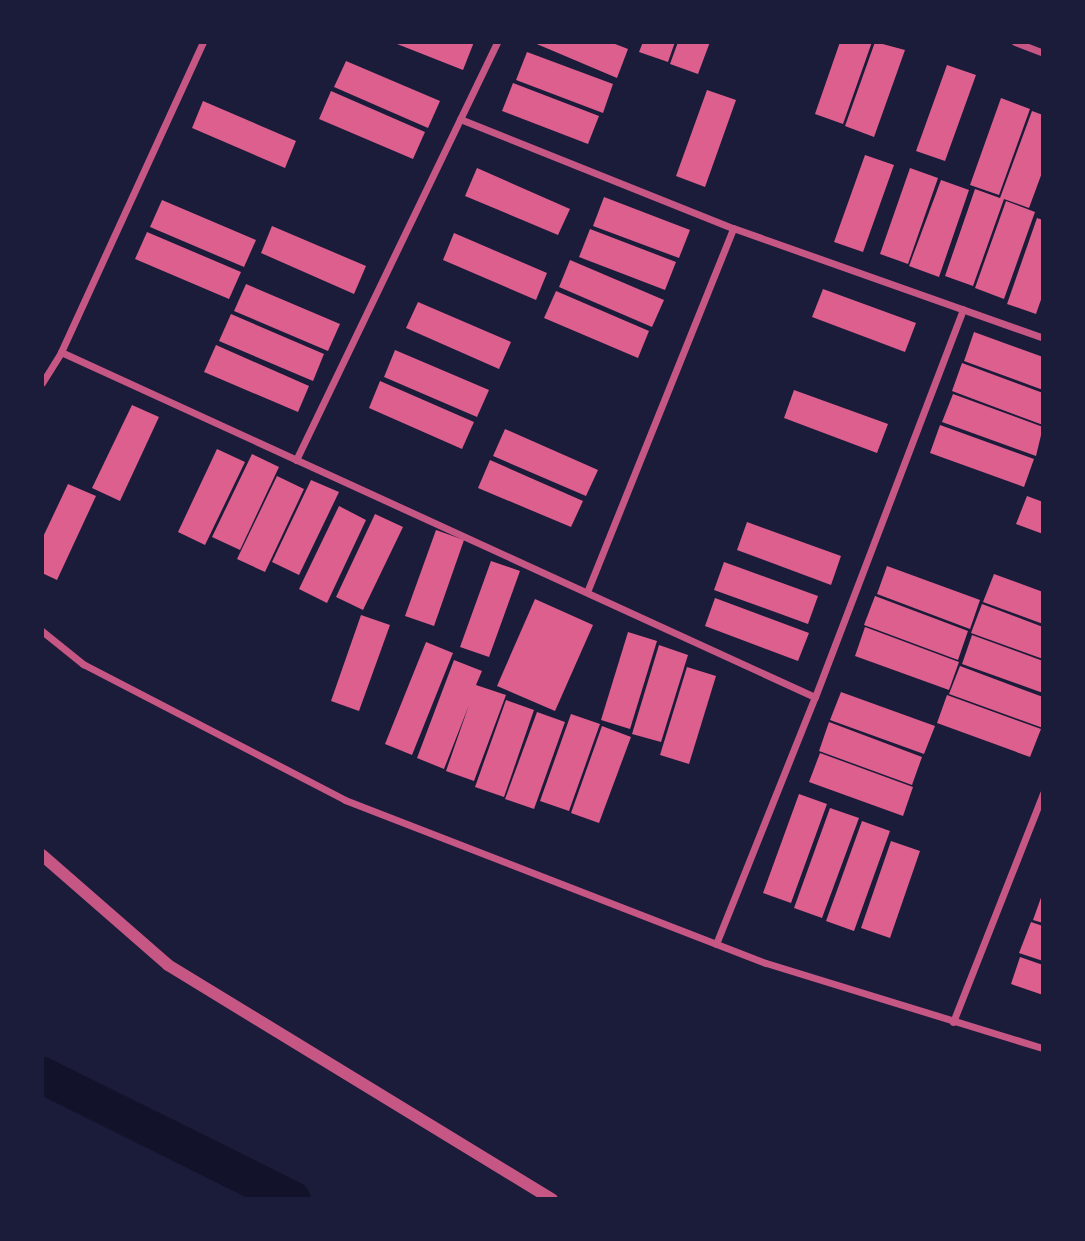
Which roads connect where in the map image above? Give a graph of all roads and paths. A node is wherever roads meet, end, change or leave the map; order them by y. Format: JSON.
{"nodes":[{"id":1,"x":203,"y":42,"type":"edge"},
{"id":2,"x":497,"y":42,"type":"edge"},
{"id":3,"x":1015,"y":42,"type":"edge"},
{"id":4,"x":1043,"y":53,"type":"edge"},
{"id":5,"x":460,"y":119,"type":"junction"},
{"id":6,"x":733,"y":228,"type":"junction"},
{"id":7,"x":963,"y":309,"type":"junction"},
{"id":8,"x":1043,"y":338,"type":"edge"},
{"id":9,"x":61,"y":352,"type":"junction"},
{"id":10,"x":42,"y":383,"type":"edge"},
{"id":11,"x":296,"y":460,"type":"junction"},
{"id":12,"x":587,"y":593,"type":"junction"},
{"id":13,"x":42,"y":631,"type":"edge"},
{"id":14,"x":815,"y":697,"type":"junction"},
{"id":15,"x":1043,"y":793,"type":"edge"},
{"id":16,"x":42,"y":855,"type":"edge"},
{"id":17,"x":716,"y":944,"type":"junction"},
{"id":18,"x":953,"y":1022,"type":"junction"},
{"id":19,"x":1043,"y":1048,"type":"edge"},
{"id":20,"x":552,"y":1199,"type":"edge"}],
"edges":[{"from":1,"to":9,"type":"street"},
{"from":2,"to":5,"type":"street"},
{"from":3,"to":4,"type":"street"},
{"from":5,"to":6,"type":"street"},
{"from":5,"to":11,"type":"street"},
{"from":6,"to":7,"type":"street"},
{"from":6,"to":12,"type":"street"},
{"from":7,"to":8,"type":"street"},
{"from":7,"to":14,"type":"street"},
{"from":9,"to":10,"type":"street"},
{"from":9,"to":11,"type":"street"},
{"from":11,"to":12,"type":"street"},
{"from":12,"to":14,"type":"street"},
{"from":13,"to":17,"type":"street"},
{"from":14,"to":17,"type":"street"},
{"from":15,"to":18,"type":"street"},
{"from":16,"to":20,"type":"street"},
{"from":17,"to":18,"type":"street"},
{"from":18,"to":19,"type":"street"}]}
